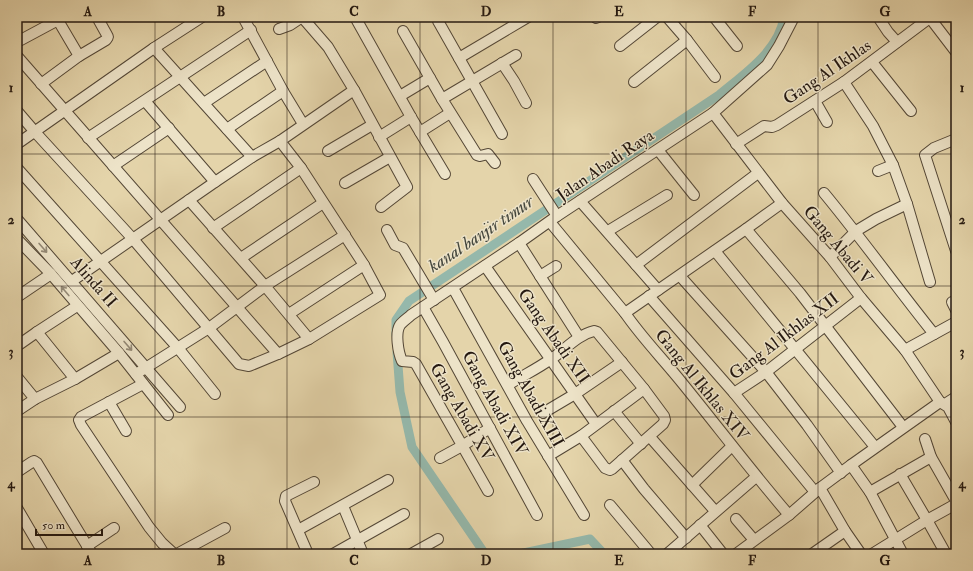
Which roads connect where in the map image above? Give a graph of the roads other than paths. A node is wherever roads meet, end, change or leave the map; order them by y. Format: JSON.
{"nodes":[{"id":1,"x":97,"y":17,"type":"edge"},
{"id":2,"x":202,"y":17,"type":"edge"},
{"id":3,"x":243,"y":17,"type":"edge"},
{"id":4,"x":302,"y":17,"type":"edge"},
{"id":5,"x":438,"y":17,"type":"edge"},
{"id":6,"x":528,"y":17,"type":"edge"},
{"id":7,"x":657,"y":17,"type":"edge"},
{"id":8,"x":667,"y":17,"type":"edge"},
{"id":9,"x":714,"y":17,"type":"edge"},
{"id":10,"x":794,"y":17,"type":"edge"},
{"id":11,"x":878,"y":17,"type":"edge"},
{"id":12,"x":931,"y":17,"type":"edge"},
{"id":13,"x":57,"y":19,"type":"edge"},
{"id":14,"x":359,"y":19,"type":"edge"},
{"id":15,"x":515,"y":20,"type":"edge"},
{"id":16,"x":279,"y":29,"type":"dead end"},
{"id":17,"x":251,"y":30,"type":"junction"},
{"id":18,"x":403,"y":31,"type":"dead end"},
{"id":19,"x":686,"y":40,"type":"junction"},
{"id":20,"x":17,"y":42,"type":"edge"},
{"id":21,"x":897,"y":42,"type":"junction"},
{"id":22,"x":620,"y":46,"type":"dead end"},
{"id":23,"x":737,"y":46,"type":"dead end"},
{"id":24,"x":154,"y":48,"type":"junction"},
{"id":25,"x":956,"y":52,"type":"edge"},
{"id":26,"x":516,"y":55,"type":"dead end"},
{"id":27,"x":17,"y":56,"type":"edge"},
{"id":28,"x":79,"y":56,"type":"junction"},
{"id":29,"x":459,"y":58,"type":"junction"},
{"id":30,"x":267,"y":62,"type":"junction"},
{"id":31,"x":872,"y":62,"type":"junction"},
{"id":32,"x":502,"y":63,"type":"junction"},
{"id":33,"x":180,"y":77,"type":"junction"},
{"id":34,"x":715,"y":77,"type":"dead end"},
{"id":35,"x":430,"y":78,"type":"junction"},
{"id":36,"x":472,"y":81,"type":"junction"},
{"id":37,"x":634,"y":82,"type":"dead end"},
{"id":38,"x":844,"y":82,"type":"junction"},
{"id":39,"x":41,"y":84,"type":"junction"},
{"id":40,"x":354,"y":90,"type":"junction"},
{"id":41,"x":283,"y":91,"type":"junction"},
{"id":42,"x":400,"y":96,"type":"junction"},
{"id":43,"x":442,"y":99,"type":"junction"},
{"id":44,"x":145,"y":101,"type":"junction"},
{"id":45,"x":815,"y":101,"type":"junction"},
{"id":46,"x":526,"y":103,"type":"dead end"},
{"id":47,"x":204,"y":104,"type":"junction"},
{"id":48,"x":911,"y":111,"type":"dead end"},
{"id":49,"x":17,"y":112,"type":"edge"},
{"id":50,"x":65,"y":112,"type":"junction"},
{"id":51,"x":450,"y":113,"type":"junction"},
{"id":52,"x":713,"y":113,"type":"junction"},
{"id":53,"x":411,"y":117,"type":"junction"},
{"id":54,"x":827,"y":122,"type":"dead end"},
{"id":55,"x":303,"y":124,"type":"junction"},
{"id":56,"x":372,"y":124,"type":"junction"},
{"id":57,"x":169,"y":128,"type":"junction"},
{"id":58,"x":226,"y":129,"type":"junction"},
{"id":59,"x":34,"y":132,"type":"junction"},
{"id":60,"x":420,"y":132,"type":"junction"},
{"id":61,"x":502,"y":134,"type":"dead end"},
{"id":62,"x":379,"y":137,"type":"junction"},
{"id":63,"x":88,"y":138,"type":"junction"},
{"id":64,"x":280,"y":141,"type":"junction"},
{"id":65,"x":956,"y":141,"type":"edge"},
{"id":66,"x":17,"y":144,"type":"edge"},
{"id":67,"x":736,"y":144,"type":"junction"},
{"id":68,"x":658,"y":150,"type":"junction"},
{"id":69,"x":328,"y":151,"type":"dead end"},
{"id":70,"x":252,"y":157,"type":"junction"},
{"id":71,"x":390,"y":157,"type":"junction"},
{"id":72,"x":495,"y":163,"type":"dead end"},
{"id":73,"x":893,"y":165,"type":"junction"},
{"id":74,"x":113,"y":166,"type":"junction"},
{"id":75,"x":17,"y":168,"type":"edge"},
{"id":76,"x":301,"y":168,"type":"junction"},
{"id":77,"x":878,"y":171,"type":"dead end"},
{"id":78,"x":758,"y":172,"type":"junction"},
{"id":79,"x":445,"y":174,"type":"dead end"},
{"id":80,"x":533,"y":178,"type":"dead end"},
{"id":81,"x":215,"y":182,"type":"junction"},
{"id":82,"x":345,"y":183,"type":"dead end"},
{"id":83,"x":824,"y":193,"type":"dead end"},
{"id":84,"x":694,"y":194,"type":"dead end"},
{"id":85,"x":667,"y":195,"type":"dead end"},
{"id":86,"x":189,"y":200,"type":"junction"},
{"id":87,"x":580,"y":201,"type":"junction"},
{"id":88,"x":323,"y":203,"type":"junction"},
{"id":89,"x":782,"y":203,"type":"junction"},
{"id":90,"x":907,"y":204,"type":"junction"},
{"id":91,"x":381,"y":207,"type":"dead end"},
{"id":92,"x":552,"y":213,"type":"junction"},
{"id":93,"x":17,"y":219,"type":"edge"},
{"id":94,"x":160,"y":220,"type":"junction"},
{"id":95,"x":213,"y":228,"type":"junction"},
{"id":96,"x":746,"y":229,"type":"junction"},
{"id":97,"x":387,"y":230,"type":"dead end"},
{"id":98,"x":608,"y":231,"type":"junction"},
{"id":99,"x":856,"y":232,"type":"junction"},
{"id":100,"x":345,"y":235,"type":"junction"},
{"id":101,"x":133,"y":239,"type":"junction"},
{"id":102,"x":519,"y":243,"type":"junction"},
{"id":103,"x":19,"y":244,"type":"edge"},
{"id":104,"x":715,"y":251,"type":"junction"},
{"id":105,"x":956,"y":251,"type":"edge"},
{"id":106,"x":830,"y":257,"type":"junction"},
{"id":107,"x":241,"y":258,"type":"junction"},
{"id":108,"x":100,"y":262,"type":"junction"},
{"id":109,"x":364,"y":265,"type":"junction"},
{"id":110,"x":636,"y":265,"type":"junction"},
{"id":111,"x":485,"y":266,"type":"junction"},
{"id":112,"x":556,"y":266,"type":"dead end"},
{"id":113,"x":51,"y":274,"type":"junction"},
{"id":114,"x":540,"y":276,"type":"junction"},
{"id":115,"x":680,"y":276,"type":"junction"},
{"id":116,"x":72,"y":281,"type":"junction"},
{"id":117,"x":930,"y":282,"type":"dead end"},
{"id":118,"x":265,"y":286,"type":"junction"},
{"id":119,"x":453,"y":288,"type":"junction"},
{"id":120,"x":654,"y":293,"type":"junction"},
{"id":121,"x":17,"y":298,"type":"edge"},
{"id":122,"x":432,"y":298,"type":"junction"},
{"id":123,"x":861,"y":298,"type":"junction"},
{"id":124,"x":77,"y":306,"type":"junction"},
{"id":125,"x":423,"y":307,"type":"junction"},
{"id":126,"x":237,"y":308,"type":"junction"},
{"id":127,"x":625,"y":313,"type":"junction"},
{"id":128,"x":289,"y":314,"type":"junction"},
{"id":129,"x":410,"y":315,"type":"joint"},
{"id":130,"x":956,"y":322,"type":"edge"},
{"id":131,"x":825,"y":325,"type":"junction"},
{"id":132,"x":209,"y":328,"type":"junction"},
{"id":133,"x":37,"y":332,"type":"junction"},
{"id":134,"x":934,"y":334,"type":"junction"},
{"id":135,"x":579,"y":337,"type":"junction"},
{"id":136,"x":309,"y":339,"type":"junction"},
{"id":137,"x":17,"y":346,"type":"edge"},
{"id":138,"x":178,"y":348,"type":"junction"},
{"id":139,"x":794,"y":348,"type":"junction"},
{"id":140,"x":905,"y":350,"type":"junction"},
{"id":141,"x":119,"y":353,"type":"junction"},
{"id":142,"x":278,"y":354,"type":"junction"},
{"id":143,"x":551,"y":359,"type":"junction"},
{"id":144,"x":622,"y":362,"type":"junction"},
{"id":145,"x":146,"y":367,"type":"junction"},
{"id":146,"x":766,"y":372,"type":"junction"},
{"id":147,"x":136,"y":374,"type":"junction"},
{"id":148,"x":17,"y":378,"type":"edge"},
{"id":149,"x":75,"y":379,"type":"junction"},
{"id":150,"x":143,"y":384,"type":"junction"},
{"id":151,"x":508,"y":385,"type":"junction"},
{"id":152,"x":644,"y":389,"type":"junction"},
{"id":153,"x":734,"y":393,"type":"junction"},
{"id":154,"x":215,"y":394,"type":"dead end"},
{"id":155,"x":575,"y":394,"type":"junction"},
{"id":156,"x":956,"y":397,"type":"edge"},
{"id":157,"x":36,"y":398,"type":"junction"},
{"id":158,"x":109,"y":402,"type":"junction"},
{"id":159,"x":942,"y":403,"type":"junction"},
{"id":160,"x":180,"y":407,"type":"dead end"},
{"id":161,"x":17,"y":411,"type":"edge"},
{"id":162,"x":614,"y":411,"type":"junction"},
{"id":163,"x":543,"y":413,"type":"dead end"},
{"id":164,"x":168,"y":415,"type":"dead end"},
{"id":165,"x":956,"y":422,"type":"edge"},
{"id":166,"x":596,"y":424,"type":"junction"},
{"id":167,"x":903,"y":427,"type":"junction"},
{"id":168,"x":490,"y":428,"type":"junction"},
{"id":169,"x":126,"y":431,"type":"dead end"},
{"id":170,"x":581,"y":436,"type":"junction"},
{"id":171,"x":650,"y":437,"type":"junction"},
{"id":172,"x":926,"y":439,"type":"dead end"},
{"id":173,"x":641,"y":444,"type":"junction"},
{"id":174,"x":462,"y":446,"type":"junction"},
{"id":175,"x":732,"y":446,"type":"junction"},
{"id":176,"x":874,"y":447,"type":"junction"},
{"id":177,"x":548,"y":456,"type":"junction"},
{"id":178,"x":931,"y":457,"type":"junction"},
{"id":179,"x":440,"y":458,"type":"dead end"},
{"id":180,"x":622,"y":460,"type":"junction"},
{"id":181,"x":851,"y":465,"type":"junction"},
{"id":182,"x":17,"y":472,"type":"edge"},
{"id":183,"x":840,"y":472,"type":"junction"},
{"id":184,"x":900,"y":474,"type":"junction"},
{"id":185,"x":756,"y":477,"type":"junction"},
{"id":186,"x":388,"y":480,"type":"dead end"},
{"id":187,"x":314,"y":482,"type":"dead end"},
{"id":188,"x":692,"y":485,"type":"junction"},
{"id":189,"x":817,"y":490,"type":"junction"},
{"id":190,"x":488,"y":491,"type":"dead end"},
{"id":191,"x":870,"y":492,"type":"junction"},
{"id":192,"x":956,"y":501,"type":"edge"},
{"id":193,"x":956,"y":504,"type":"edge"},
{"id":194,"x":610,"y":505,"type":"dead end"},
{"id":195,"x":343,"y":506,"type":"junction"},
{"id":196,"x":17,"y":508,"type":"edge"},
{"id":197,"x":715,"y":511,"type":"junction"},
{"id":198,"x":404,"y":514,"type":"dead end"},
{"id":199,"x":537,"y":515,"type":"dead end"},
{"id":200,"x":584,"y":515,"type":"dead end"},
{"id":201,"x":789,"y":515,"type":"junction"},
{"id":202,"x":736,"y":519,"type":"dead end"},
{"id":203,"x":927,"y":520,"type":"junction"},
{"id":204,"x":700,"y":525,"type":"junction"},
{"id":205,"x":114,"y":528,"type":"dead end"},
{"id":206,"x":225,"y":528,"type":"dead end"},
{"id":207,"x":298,"y":530,"type":"junction"},
{"id":208,"x":845,"y":531,"type":"junction"},
{"id":209,"x":686,"y":538,"type":"junction"},
{"id":210,"x":438,"y":539,"type":"dead end"},
{"id":211,"x":357,"y":540,"type":"junction"},
{"id":212,"x":754,"y":540,"type":"junction"},
{"id":213,"x":895,"y":540,"type":"junction"},
{"id":214,"x":90,"y":550,"type":"edge"},
{"id":215,"x":44,"y":554,"type":"edge"},
{"id":216,"x":176,"y":554,"type":"edge"},
{"id":217,"x":308,"y":554,"type":"edge"},
{"id":218,"x":333,"y":554,"type":"edge"},
{"id":219,"x":363,"y":554,"type":"edge"},
{"id":220,"x":411,"y":554,"type":"edge"},
{"id":221,"x":651,"y":554,"type":"edge"},
{"id":222,"x":667,"y":554,"type":"edge"},
{"id":223,"x":723,"y":554,"type":"edge"},
{"id":224,"x":736,"y":554,"type":"edge"},
{"id":225,"x":812,"y":554,"type":"edge"},
{"id":226,"x":861,"y":554,"type":"edge"},
{"id":227,"x":872,"y":554,"type":"edge"},
{"id":228,"x":903,"y":554,"type":"edge"},
{"id":229,"x":946,"y":554,"type":"edge"}],
"edges":[{"from":1,"to":28,"type":"street"},
{"from":2,"to":24,"type":"street"},
{"from":3,"to":17,"type":"street"},
{"from":4,"to":16,"type":"street"},
{"from":4,"to":40,"type":"street"},
{"from":5,"to":29,"type":"street"},
{"from":6,"to":15,"type":"street"},
{"from":7,"to":22,"type":"street"},
{"from":8,"to":19,"type":"street"},
{"from":9,"to":23,"type":"street"},
{"from":10,"to":52,"type":"street","name":"Jalan Abadi Raya"},
{"from":11,"to":21,"type":"street"},
{"from":12,"to":21,"type":"street","name":"Gang Al Ikhlas"},
{"from":12,"to":25,"type":"street"},
{"from":13,"to":20,"type":"street"},
{"from":13,"to":28,"type":"street"},
{"from":14,"to":42,"type":"street"},
{"from":15,"to":29,"type":"street"},
{"from":17,"to":30,"type":"street"},
{"from":17,"to":33,"type":"street"},
{"from":18,"to":35,"type":"street"},
{"from":19,"to":34,"type":"street"},
{"from":19,"to":37,"type":"street"},
{"from":21,"to":31,"type":"street","name":"Gang Al Ikhlas"},
{"from":24,"to":33,"type":"street"},
{"from":24,"to":50,"type":"street"},
{"from":26,"to":32,"type":"street"},
{"from":27,"to":39,"type":"street"},
{"from":28,"to":39,"type":"street"},
{"from":29,"to":36,"type":"street"},
{"from":30,"to":41,"type":"street"},
{"from":30,"to":47,"type":"street"},
{"from":31,"to":38,"type":"street","name":"Gang Al Ikhlas"},
{"from":31,"to":48,"type":"street"},
{"from":32,"to":36,"type":"street"},
{"from":32,"to":46,"type":"street"},
{"from":33,"to":44,"type":"street"},
{"from":33,"to":47,"type":"street"},
{"from":35,"to":42,"type":"street"},
{"from":35,"to":43,"type":"street"},
{"from":36,"to":43,"type":"street"},
{"from":36,"to":61,"type":"street"},
{"from":38,"to":45,"type":"street","name":"Gang Al Ikhlas"},
{"from":38,"to":73,"type":"street"},
{"from":39,"to":50,"type":"street"},
{"from":40,"to":55,"type":"street"},
{"from":40,"to":56,"type":"street"},
{"from":41,"to":55,"type":"street"},
{"from":41,"to":58,"type":"street"},
{"from":42,"to":53,"type":"street"},
{"from":43,"to":51,"type":"street"},
{"from":44,"to":57,"type":"street"},
{"from":44,"to":63,"type":"street"},
{"from":45,"to":54,"type":"street"},
{"from":45,"to":67,"type":"street","name":"Gang Al Ikhlas"},
{"from":47,"to":58,"type":"street"},
{"from":49,"to":59,"type":"street"},
{"from":50,"to":59,"type":"street"},
{"from":50,"to":63,"type":"street"},
{"from":51,"to":60,"type":"street"},
{"from":51,"to":72,"type":"street"},
{"from":52,"to":67,"type":"street","name":"Gang Abadi V"},
{"from":52,"to":68,"type":"street","name":"Jalan Abadi Raya"},
{"from":53,"to":60,"type":"street"},
{"from":53,"to":62,"type":"street"},
{"from":55,"to":64,"type":"street"},
{"from":56,"to":62,"type":"street"},
{"from":56,"to":69,"type":"street"},
{"from":57,"to":74,"type":"street"},
{"from":57,"to":81,"type":"street"},
{"from":58,"to":70,"type":"street"},
{"from":59,"to":66,"type":"street"},
{"from":59,"to":101,"type":"street"},
{"from":60,"to":79,"type":"street"},
{"from":62,"to":71,"type":"street"},
{"from":63,"to":74,"type":"street"},
{"from":64,"to":70,"type":"street"},
{"from":64,"to":76,"type":"street"},
{"from":65,"to":105,"type":"street"},
{"from":67,"to":78,"type":"street","name":"Gang Abadi V"},
{"from":68,"to":84,"type":"street"},
{"from":68,"to":87,"type":"street","name":"Jalan Abadi Raya"},
{"from":70,"to":81,"type":"street"},
{"from":71,"to":82,"type":"street"},
{"from":71,"to":91,"type":"street"},
{"from":73,"to":77,"type":"street"},
{"from":73,"to":90,"type":"street"},
{"from":74,"to":94,"type":"street"},
{"from":75,"to":108,"type":"street","name":"Alinda II"},
{"from":76,"to":88,"type":"street"},
{"from":76,"to":95,"type":"street"},
{"from":78,"to":89,"type":"street","name":"Gang Abadi V"},
{"from":78,"to":110,"type":"street"},
{"from":80,"to":92,"type":"street","name":"Gang Al Ikhlas XIV"},
{"from":81,"to":86,"type":"street"},
{"from":83,"to":99,"type":"street"},
{"from":85,"to":98,"type":"street"},
{"from":86,"to":94,"type":"street"},
{"from":86,"to":95,"type":"street"},
{"from":87,"to":92,"type":"street","name":"Jalan Abadi Raya"},
{"from":87,"to":98,"type":"street","name":"Gang Al Ikhlas XII"},
{"from":88,"to":100,"type":"street"},
{"from":88,"to":107,"type":"street"},
{"from":89,"to":96,"type":"street"},
{"from":89,"to":106,"type":"street","name":"Gang Abadi V"},
{"from":90,"to":99,"type":"street"},
{"from":90,"to":117,"type":"street"},
{"from":92,"to":102,"type":"street","name":"Jalan Abadi Raya"},
{"from":92,"to":127,"type":"street","name":"Gang Al Ikhlas XIV"},
{"from":93,"to":116,"type":"street","name":"Alinda II","one_way":true},
{"from":94,"to":101,"type":"street"},
{"from":94,"to":126,"type":"street"},
{"from":95,"to":107,"type":"street"},
{"from":96,"to":104,"type":"street"},
{"from":96,"to":131,"type":"street"},
{"from":97,"to":122,"type":"street"},
{"from":98,"to":110,"type":"street","name":"Gang Al Ikhlas XII"},
{"from":99,"to":106,"type":"street"},
{"from":99,"to":134,"type":"street"},
{"from":100,"to":109,"type":"street"},
{"from":100,"to":118,"type":"street"},
{"from":101,"to":108,"type":"street"},
{"from":101,"to":132,"type":"street"},
{"from":102,"to":111,"type":"street","name":"Jalan Abadi Raya"},
{"from":102,"to":114,"type":"street"},
{"from":103,"to":113,"type":"street"},
{"from":104,"to":115,"type":"street"},
{"from":104,"to":139,"type":"street"},
{"from":106,"to":123,"type":"street","name":"Gang Abadi V"},
{"from":107,"to":118,"type":"street"},
{"from":108,"to":116,"type":"street"},
{"from":108,"to":138,"type":"street","name":"Alinda II"},
{"from":109,"to":128,"type":"street"},
{"from":109,"to":136,"type":"street"},
{"from":110,"to":120,"type":"street","name":"Gang Al Ikhlas XII"},
{"from":111,"to":119,"type":"street","name":"Jalan Abadi Raya"},
{"from":111,"to":143,"type":"street","name":"Gang Abadi XII"},
{"from":112,"to":114,"type":"street"},
{"from":113,"to":121,"type":"street"},
{"from":124,"to":113,"type":"street","one_way":true},
{"from":114,"to":135,"type":"street"},
{"from":115,"to":120,"type":"street"},
{"from":115,"to":146,"type":"street"},
{"from":116,"to":145,"type":"street","name":"Alinda II","one_way":true},
{"from":118,"to":126,"type":"street"},
{"from":118,"to":128,"type":"street"},
{"from":119,"to":122,"type":"street","name":"Jalan Abadi Raya"},
{"from":119,"to":151,"type":"street","name":"Gang Abadi XIII"},
{"from":120,"to":127,"type":"street"},
{"from":120,"to":153,"type":"street","name":"Gang Al Ikhlas XII"},
{"from":122,"to":125,"type":"street","name":"Jalan Abadi Raya"},
{"from":123,"to":131,"type":"street","name":"Gang Al Ikhlas XII"},
{"from":123,"to":140,"type":"street","name":"Gang Abadi V"},
{"from":124,"to":133,"type":"street"},
{"from":124,"to":141,"type":"street"},
{"from":125,"to":129,"type":"street","name":"Jalan Abadi Raya"},
{"from":125,"to":168,"type":"street","name":"Gang Abadi XIV"},
{"from":126,"to":132,"type":"street"},
{"from":126,"to":142,"type":"street"},
{"from":127,"to":175,"type":"street","name":"Gang Al Ikhlas XIV"},
{"from":128,"to":136,"type":"street"},
{"from":129,"to":174,"type":"street","name":"Gang Abadi XV"},
{"from":130,"to":134,"type":"street"},
{"from":131,"to":139,"type":"street","name":"Gang Al Ikhlas XII"},
{"from":131,"to":167,"type":"street"},
{"from":132,"to":138,"type":"street"},
{"from":132,"to":142,"type":"street"},
{"from":133,"to":137,"type":"street"},
{"from":133,"to":149,"type":"street"},
{"from":134,"to":140,"type":"street"},
{"from":135,"to":143,"type":"street"},
{"from":135,"to":144,"type":"street"},
{"from":136,"to":142,"type":"street"},
{"from":138,"to":145,"type":"street"},
{"from":138,"to":154,"type":"street","name":"Alinda II"},
{"from":139,"to":146,"type":"street","name":"Gang Al Ikhlas XII"},
{"from":139,"to":176,"type":"street"},
{"from":140,"to":159,"type":"street","name":"Gang Abadi V"},
{"from":141,"to":147,"type":"street"},
{"from":141,"to":149,"type":"street"},
{"from":143,"to":151,"type":"street"},
{"from":143,"to":155,"type":"street","name":"Gang Abadi XII"},
{"from":144,"to":152,"type":"street"},
{"from":144,"to":155,"type":"street"},
{"from":145,"to":147,"type":"street"},
{"from":145,"to":160,"type":"street","name":"Alinda II"},
{"from":146,"to":153,"type":"street","name":"Gang Al Ikhlas XII"},
{"from":146,"to":183,"type":"street"},
{"from":147,"to":150,"type":"street"},
{"from":148,"to":157,"type":"street"},
{"from":149,"to":157,"type":"street"},
{"from":150,"to":158,"type":"street"},
{"from":150,"to":164,"type":"street"},
{"from":151,"to":177,"type":"street","name":"Gang Abadi XIII"},
{"from":152,"to":162,"type":"street"},
{"from":152,"to":171,"type":"street"},
{"from":153,"to":189,"type":"street"},
{"from":155,"to":163,"type":"street"},
{"from":155,"to":166,"type":"street","name":"Gang Abadi XII"},
{"from":156,"to":159,"type":"street"},
{"from":157,"to":161,"type":"street"},
{"from":158,"to":169,"type":"street"},
{"from":158,"to":216,"type":"street"},
{"from":159,"to":165,"type":"street","name":"Gang Abadi V"},
{"from":159,"to":167,"type":"street"},
{"from":162,"to":166,"type":"street"},
{"from":162,"to":173,"type":"street"},
{"from":166,"to":170,"type":"street"},
{"from":167,"to":176,"type":"street"},
{"from":168,"to":174,"type":"street"},
{"from":168,"to":199,"type":"street","name":"Gang Abadi XIV"},
{"from":170,"to":177,"type":"street"},
{"from":170,"to":180,"type":"street"},
{"from":171,"to":173,"type":"street"},
{"from":171,"to":188,"type":"street"},
{"from":172,"to":178,"type":"street"},
{"from":173,"to":180,"type":"street"},
{"from":174,"to":179,"type":"street"},
{"from":174,"to":190,"type":"street","name":"Gang Abadi XV"},
{"from":175,"to":185,"type":"street","name":"Gang Al Ikhlas XIV"},
{"from":175,"to":188,"type":"street"},
{"from":176,"to":181,"type":"street"},
{"from":177,"to":200,"type":"street","name":"Gang Abadi XIII"},
{"from":178,"to":184,"type":"street"},
{"from":178,"to":192,"type":"street"},
{"from":180,"to":209,"type":"street"},
{"from":181,"to":183,"type":"street"},
{"from":181,"to":191,"type":"street"},
{"from":182,"to":214,"type":"street"},
{"from":183,"to":189,"type":"street"},
{"from":184,"to":191,"type":"street"},
{"from":184,"to":203,"type":"street"},
{"from":185,"to":197,"type":"street"},
{"from":185,"to":201,"type":"street","name":"Gang Al Ikhlas XIV"},
{"from":186,"to":195,"type":"street"},
{"from":187,"to":207,"type":"street"},
{"from":188,"to":197,"type":"street"},
{"from":189,"to":201,"type":"street"},
{"from":189,"to":208,"type":"street"},
{"from":191,"to":213,"type":"street"},
{"from":193,"to":203,"type":"street"},
{"from":194,"to":221,"type":"street"},
{"from":195,"to":207,"type":"street"},
{"from":195,"to":211,"type":"street"},
{"from":196,"to":215,"type":"street"},
{"from":197,"to":204,"type":"street"},
{"from":198,"to":211,"type":"street"},
{"from":201,"to":212,"type":"street"},
{"from":202,"to":212,"type":"street"},
{"from":203,"to":213,"type":"street"},
{"from":203,"to":229,"type":"street"},
{"from":204,"to":209,"type":"street"},
{"from":204,"to":223,"type":"street"},
{"from":205,"to":214,"type":"street"},
{"from":206,"to":216,"type":"street"},
{"from":207,"to":217,"type":"street"},
{"from":208,"to":225,"type":"street"},
{"from":208,"to":226,"type":"street"},
{"from":209,"to":222,"type":"street"},
{"from":210,"to":220,"type":"street"},
{"from":211,"to":218,"type":"street"},
{"from":211,"to":219,"type":"street"},
{"from":212,"to":224,"type":"street"},
{"from":213,"to":227,"type":"street"},
{"from":213,"to":228,"type":"street"}]}
